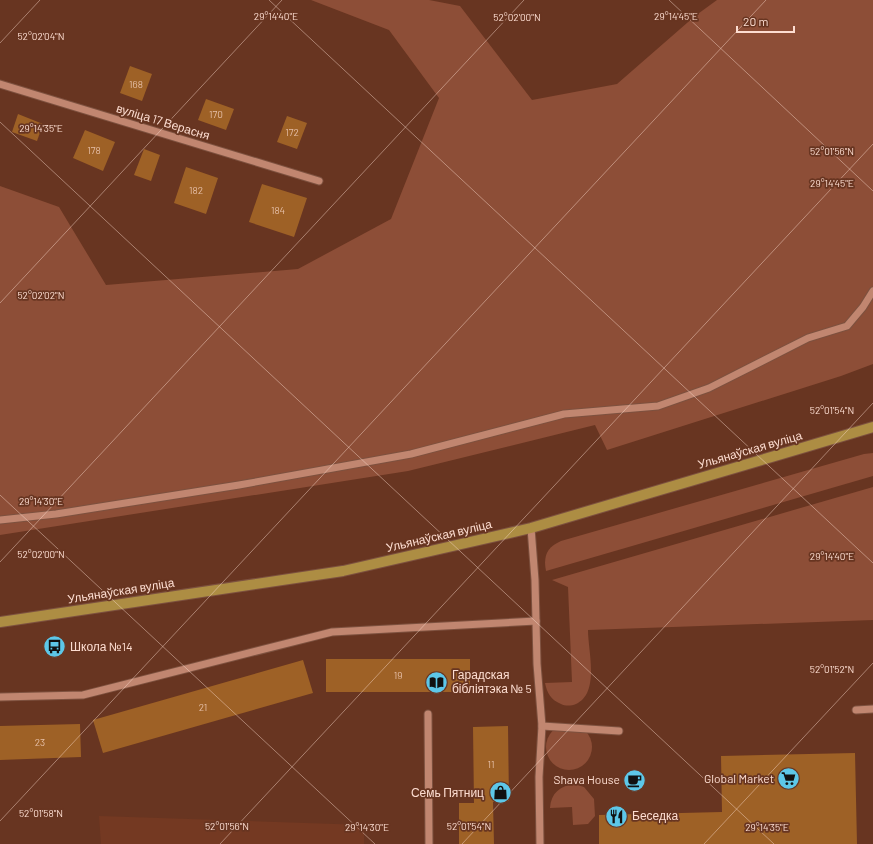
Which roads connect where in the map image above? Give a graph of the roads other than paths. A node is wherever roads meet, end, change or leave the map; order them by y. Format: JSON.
{"nodes":[{"id":1,"x":0,"y":84,"type":"edge"},
{"id":2,"x":319,"y":181,"type":"dead end"},
{"id":3,"x":873,"y":291,"type":"edge"},
{"id":4,"x":873,"y":427,"type":"edge"},
{"id":5,"x":0,"y":520,"type":"edge"},
{"id":6,"x":531,"y":528,"type":"junction"},
{"id":7,"x":536,"y":621,"type":"junction"},
{"id":8,"x":0,"y":622,"type":"edge"},
{"id":9,"x":0,"y":697,"type":"edge"},
{"id":10,"x":873,"y":709,"type":"edge"},
{"id":11,"x":856,"y":710,"type":"dead end"},
{"id":12,"x":428,"y":714,"type":"dead end"},
{"id":13,"x":542,"y":726,"type":"junction"},
{"id":14,"x":620,"y":731,"type":"dead end"},
{"id":15,"x":429,"y":844,"type":"edge"},
{"id":16,"x":540,"y":844,"type":"edge"}],
"edges":[{"from":1,"to":2,"type":"street","name":"вуліца 17 Верасня"},
{"from":3,"to":5,"type":"street"},
{"from":4,"to":6,"type":"main road","name":"Ульянаўская вуліца"},
{"from":6,"to":7,"type":"street"},
{"from":6,"to":8,"type":"main road","name":"Ульянаўская вуліца"},
{"from":7,"to":9,"type":"street"},
{"from":7,"to":13,"type":"street"},
{"from":10,"to":11,"type":"street"},
{"from":12,"to":15,"type":"street"},
{"from":13,"to":14,"type":"street"},
{"from":13,"to":16,"type":"street"}]}
